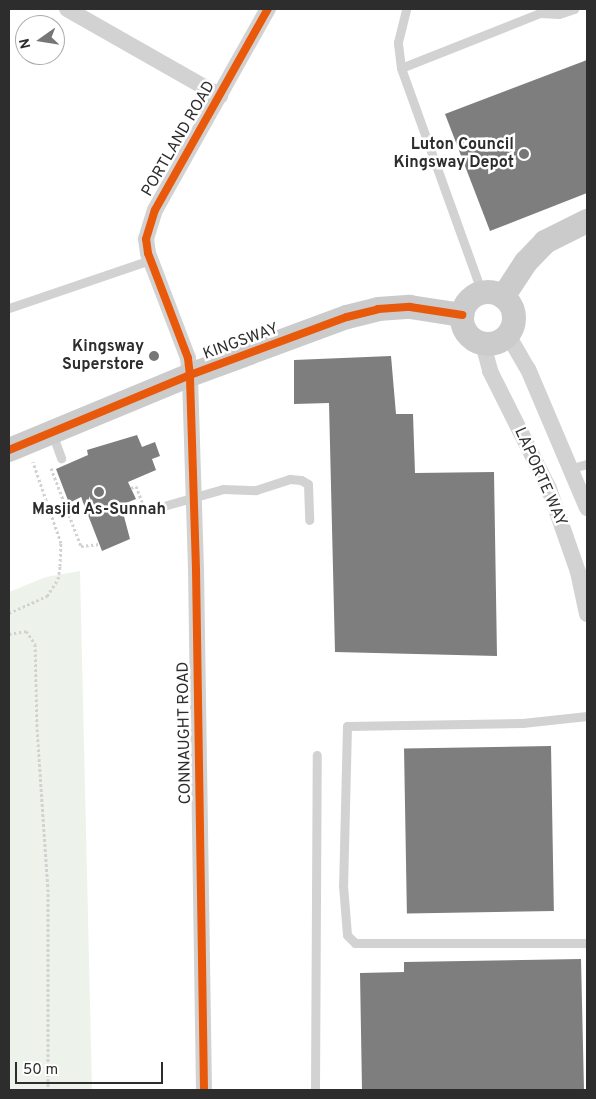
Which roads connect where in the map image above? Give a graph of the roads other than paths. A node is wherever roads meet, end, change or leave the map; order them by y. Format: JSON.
{"nodes":[{"id":1,"x":67,"y":9,"type":"edge"},
{"id":2,"x":268,"y":9,"type":"edge"},
{"id":3,"x":406,"y":9,"type":"edge"},
{"id":4,"x":574,"y":9,"type":"edge"},
{"id":5,"x":540,"y":11,"type":"edge"},
{"id":6,"x":400,"y":68,"type":"junction"},
{"id":7,"x":220,"y":96,"type":"junction"},
{"id":8,"x":587,"y":222,"type":"edge"},
{"id":9,"x":150,"y":260,"type":"junction"},
{"id":10,"x":493,"y":295,"type":"junction"},
{"id":11,"x":9,"y":308,"type":"edge"},
{"id":12,"x":462,"y":315,"type":"junction"},
{"id":13,"x":508,"y":335,"type":"junction"},
{"id":14,"x":483,"y":344,"type":"junction"},
{"id":15,"x":190,"y":375,"type":"junction"},
{"id":16,"x":52,"y":433,"type":"junction"},
{"id":17,"x":18,"y":447,"type":"edge"},
{"id":18,"x":58,"y":459,"type":"road end"},
{"id":19,"x":580,"y":466,"type":"edge"},
{"id":20,"x":194,"y":497,"type":"junction"},
{"id":21,"x":167,"y":505,"type":"dead end"},
{"id":22,"x":587,"y":508,"type":"edge"},
{"id":23,"x":309,"y":520,"type":"dead end"},
{"id":24,"x":587,"y":614,"type":"edge"},
{"id":25,"x":587,"y":716,"type":"edge"},
{"id":26,"x":317,"y":755,"type":"dead end"},
{"id":27,"x":587,"y":944,"type":"edge"},
{"id":28,"x":204,"y":1090,"type":"edge"},
{"id":29,"x":315,"y":1090,"type":"edge"}],
"edges":[{"from":1,"to":7,"type":"street"},
{"from":2,"to":7,"type":"street","name":"PORTLAND ROAD"},
{"from":3,"to":6,"type":"lane"},
{"from":4,"to":5,"type":"lane"},
{"from":5,"to":6,"type":"lane"},
{"from":6,"to":10,"type":"lane"},
{"from":7,"to":9,"type":"street","name":"PORTLAND ROAD"},
{"from":8,"to":10,"type":"street"},
{"from":9,"to":11,"type":"lane"},
{"from":9,"to":15,"type":"street","name":"PORTLAND ROAD"},
{"from":10,"to":12,"type":"street"},
{"from":10,"to":13,"type":"street"},
{"from":12,"to":14,"type":"street"},
{"from":12,"to":15,"type":"street","name":"KINGSWAY"},
{"from":13,"to":14,"type":"street"},
{"from":13,"to":19,"type":"street","name":"LAPORTE WAY"},
{"from":14,"to":24,"type":"street","name":"LAPORTE WAY"},
{"from":15,"to":16,"type":"street","name":"KINGSWAY"},
{"from":15,"to":20,"type":"street","name":"CONNAUGHT ROAD"},
{"from":16,"to":17,"type":"street","name":"KINGSWAY"},
{"from":16,"to":18,"type":"lane"},
{"from":19,"to":22,"type":"street","name":"LAPORTE WAY"},
{"from":20,"to":21,"type":"lane"},
{"from":20,"to":23,"type":"lane"},
{"from":20,"to":28,"type":"street","name":"CONNAUGHT ROAD"},
{"from":25,"to":27,"type":"lane"},
{"from":26,"to":29,"type":"lane"}]}
